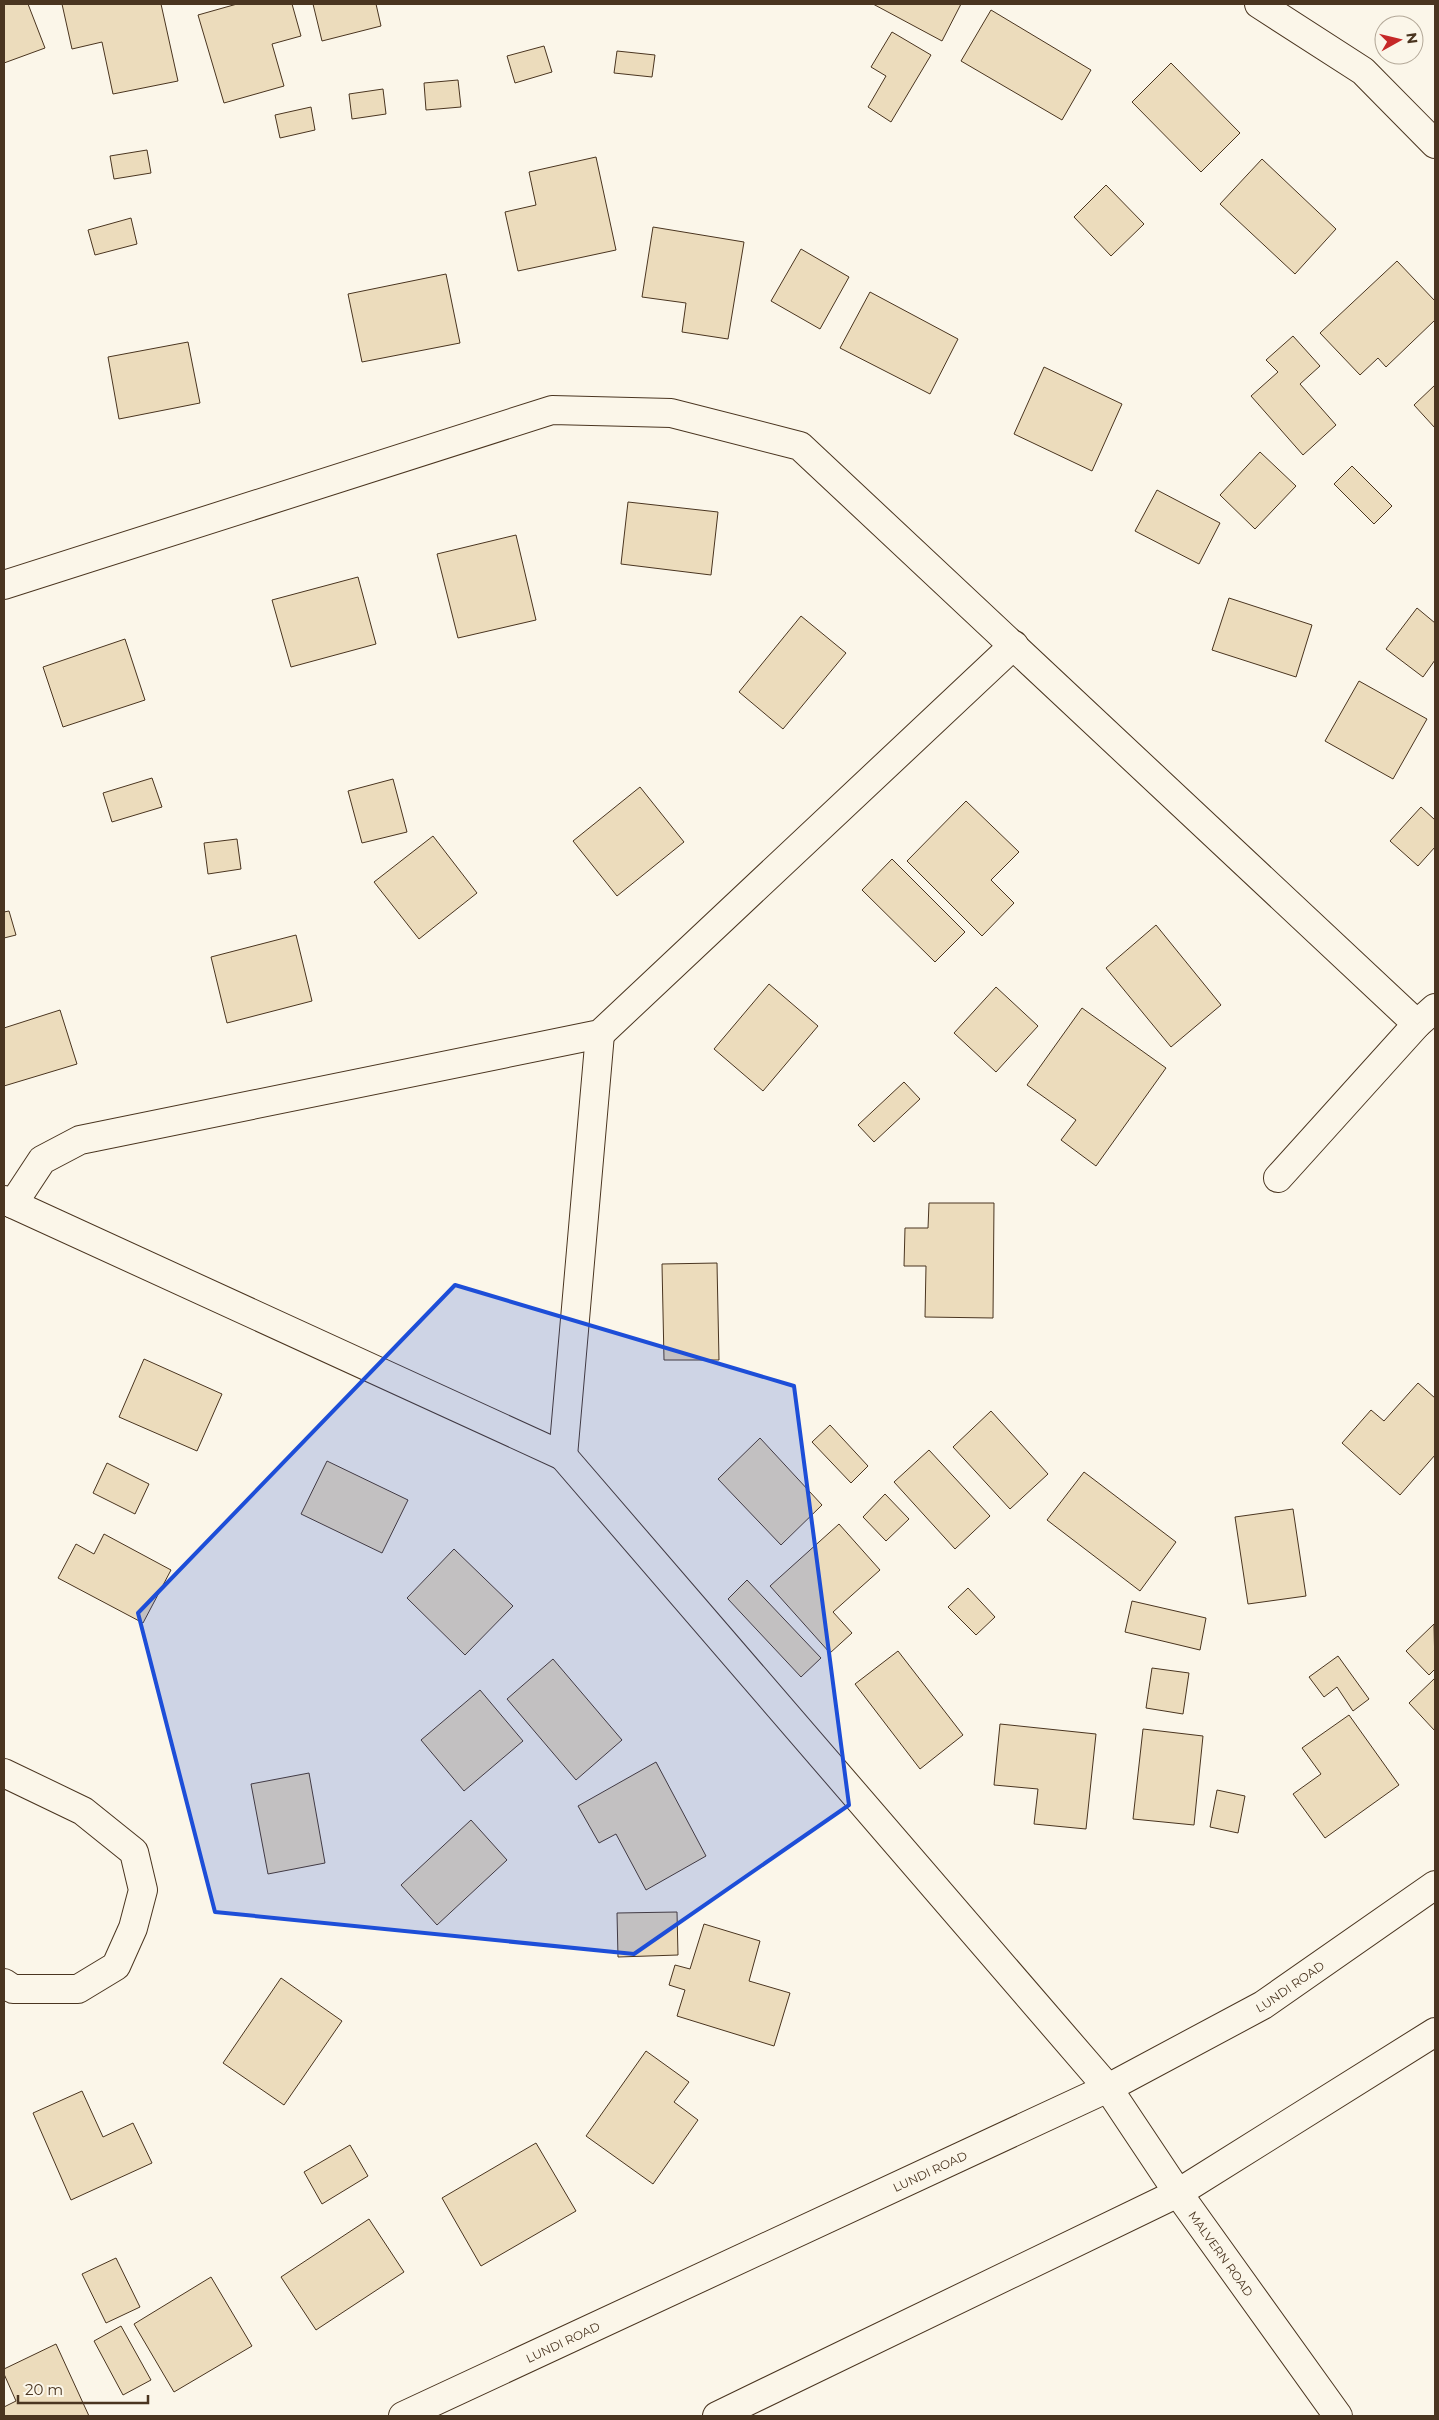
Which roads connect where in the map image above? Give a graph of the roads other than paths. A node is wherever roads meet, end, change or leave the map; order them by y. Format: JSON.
{"nodes":[{"id":1,"x":1259,"y":4,"type":"edge"},
{"id":2,"x":1435,"y":144,"type":"edge"},
{"id":3,"x":4,"y":585,"type":"edge"},
{"id":4,"x":1014,"y":645,"type":"junction"},
{"id":5,"x":1426,"y":1016,"type":"edge"},
{"id":6,"x":600,"y":1034,"type":"junction"},
{"id":7,"x":1278,"y":1178,"type":"dead end"},
{"id":8,"x":8,"y":1202,"type":"edge"},
{"id":9,"x":563,"y":1456,"type":"junction"},
{"id":10,"x":4,"y":1773,"type":"edge"},
{"id":11,"x":1435,"y":1885,"type":"edge"},
{"id":12,"x":4,"y":1982,"type":"edge"},
{"id":13,"x":1435,"y":2032,"type":"edge"},
{"id":14,"x":1108,"y":2088,"type":"junction"},
{"id":15,"x":1178,"y":2193,"type":"junction"},
{"id":16,"x":403,"y":2416,"type":"edge"},
{"id":17,"x":717,"y":2416,"type":"edge"},
{"id":18,"x":1338,"y":2416,"type":"edge"}],
"edges":[{"from":1,"to":2,"type":"street"},
{"from":3,"to":4,"type":"street"},
{"from":4,"to":5,"type":"street"},
{"from":4,"to":6,"type":"street"},
{"from":5,"to":7,"type":"street"},
{"from":6,"to":8,"type":"street"},
{"from":6,"to":9,"type":"street"},
{"from":8,"to":9,"type":"street"},
{"from":9,"to":14,"type":"street","name":"MALVERN ROAD"},
{"from":10,"to":12,"type":"street"},
{"from":11,"to":14,"type":"street","name":"LUNDI ROAD"},
{"from":13,"to":15,"type":"street"},
{"from":14,"to":15,"type":"street","name":"MALVERN ROAD"},
{"from":14,"to":16,"type":"street","name":"LUNDI ROAD"},
{"from":15,"to":17,"type":"street"},
{"from":15,"to":18,"type":"street","name":"MALVERN ROAD"}]}
